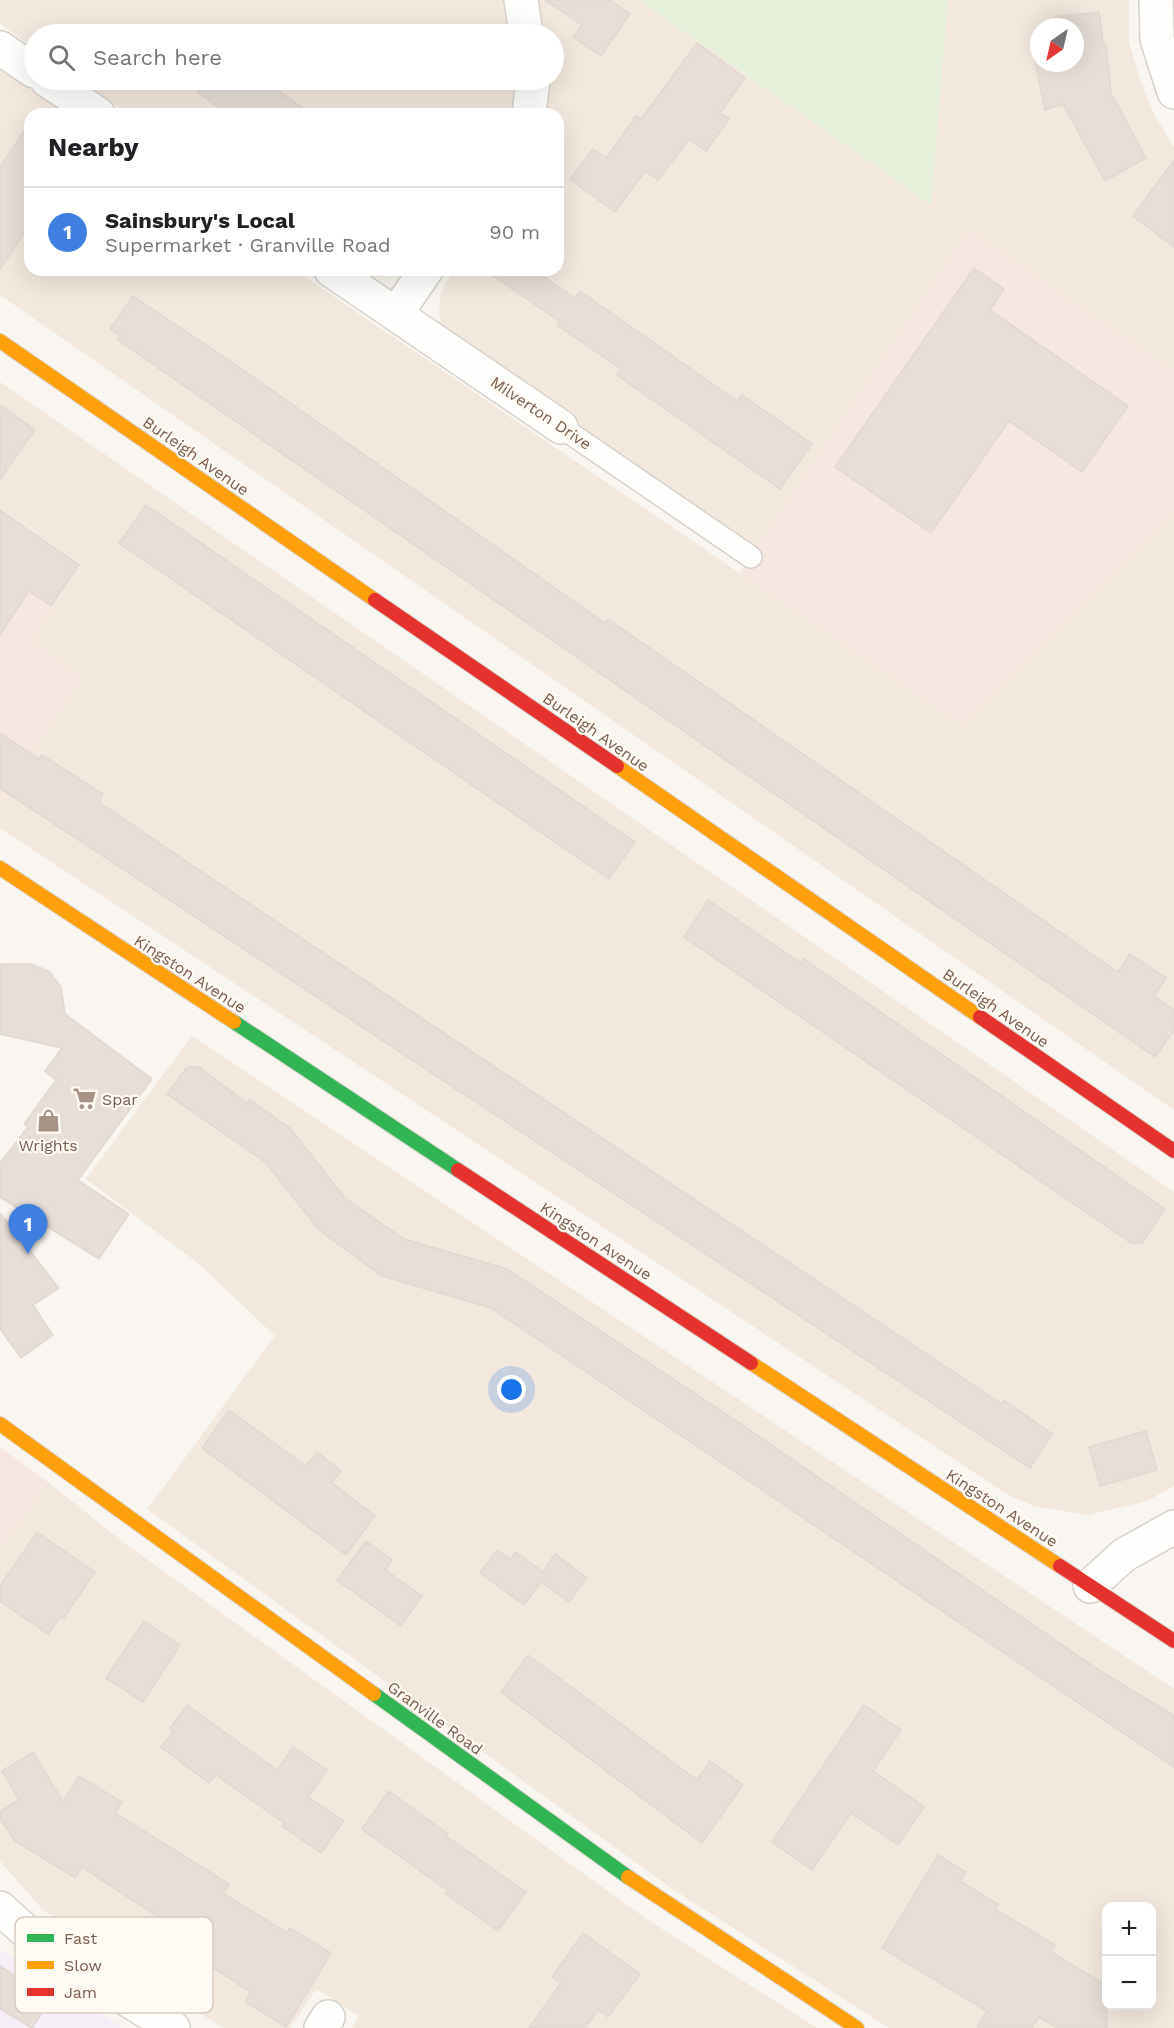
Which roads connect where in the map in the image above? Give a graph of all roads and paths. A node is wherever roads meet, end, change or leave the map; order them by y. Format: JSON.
{"nodes":[{"id":1,"x":521,"y":0,"type":"edge"},
{"id":2,"x":1156,"y":0,"type":"edge"},
{"id":3,"x":525,"y":24,"type":"edge"},
{"id":4,"x":0,"y":48,"type":"edge"},
{"id":5,"x":24,"y":64,"type":"edge"},
{"id":6,"x":62,"y":90,"type":"edge"},
{"id":7,"x":532,"y":90,"type":"edge"},
{"id":8,"x":1174,"y":92,"type":"edge"},
{"id":9,"x":89,"y":108,"type":"edge"},
{"id":10,"x":530,"y":108,"type":"edge"},
{"id":11,"x":340,"y":276,"type":"edge"},
{"id":12,"x":422,"y":276,"type":"edge"},
{"id":13,"x":396,"y":314,"type":"junction"},
{"id":14,"x":0,"y":341,"type":"edge"},
{"id":15,"x":561,"y":427,"type":"joint"},
{"id":16,"x":751,"y":557,"type":"dead end"},
{"id":17,"x":0,"y":868,"type":"edge"},
{"id":18,"x":1174,"y":1151,"type":"edge"},
{"id":19,"x":0,"y":1424,"type":"edge"},
{"id":20,"x":1174,"y":1527,"type":"edge"},
{"id":21,"x":1090,"y":1586,"type":"junction"},
{"id":22,"x":1174,"y":1641,"type":"edge"},
{"id":23,"x":0,"y":1908,"type":"edge"},
{"id":24,"x":15,"y":1922,"type":"edge"},
{"id":25,"x":149,"y":2013,"type":"edge"},
{"id":26,"x":173,"y":2028,"type":"edge"},
{"id":27,"x":857,"y":2028,"type":"edge"}],
"edges":[{"from":1,"to":3,"type":"street"},
{"from":2,"to":8,"type":"street"},
{"from":4,"to":5,"type":"street"},
{"from":6,"to":9,"type":"street"},
{"from":7,"to":10,"type":"street"},
{"from":11,"to":13,"type":"street","name":"Milverton Drive"},
{"from":12,"to":13,"type":"street"},
{"from":13,"to":15,"type":"street","name":"Milverton Drive"},
{"from":14,"to":18,"type":"street","name":"Burleigh Avenue"},
{"from":15,"to":16,"type":"lane","name":"Milverton Drive"},
{"from":17,"to":21,"type":"street","name":"Kingston Avenue"},
{"from":19,"to":27,"type":"street","name":"Granville Road"},
{"from":20,"to":21,"type":"street"},
{"from":21,"to":22,"type":"street","name":"Kingston Avenue"},
{"from":23,"to":24,"type":"street"},
{"from":25,"to":26,"type":"street"}]}
